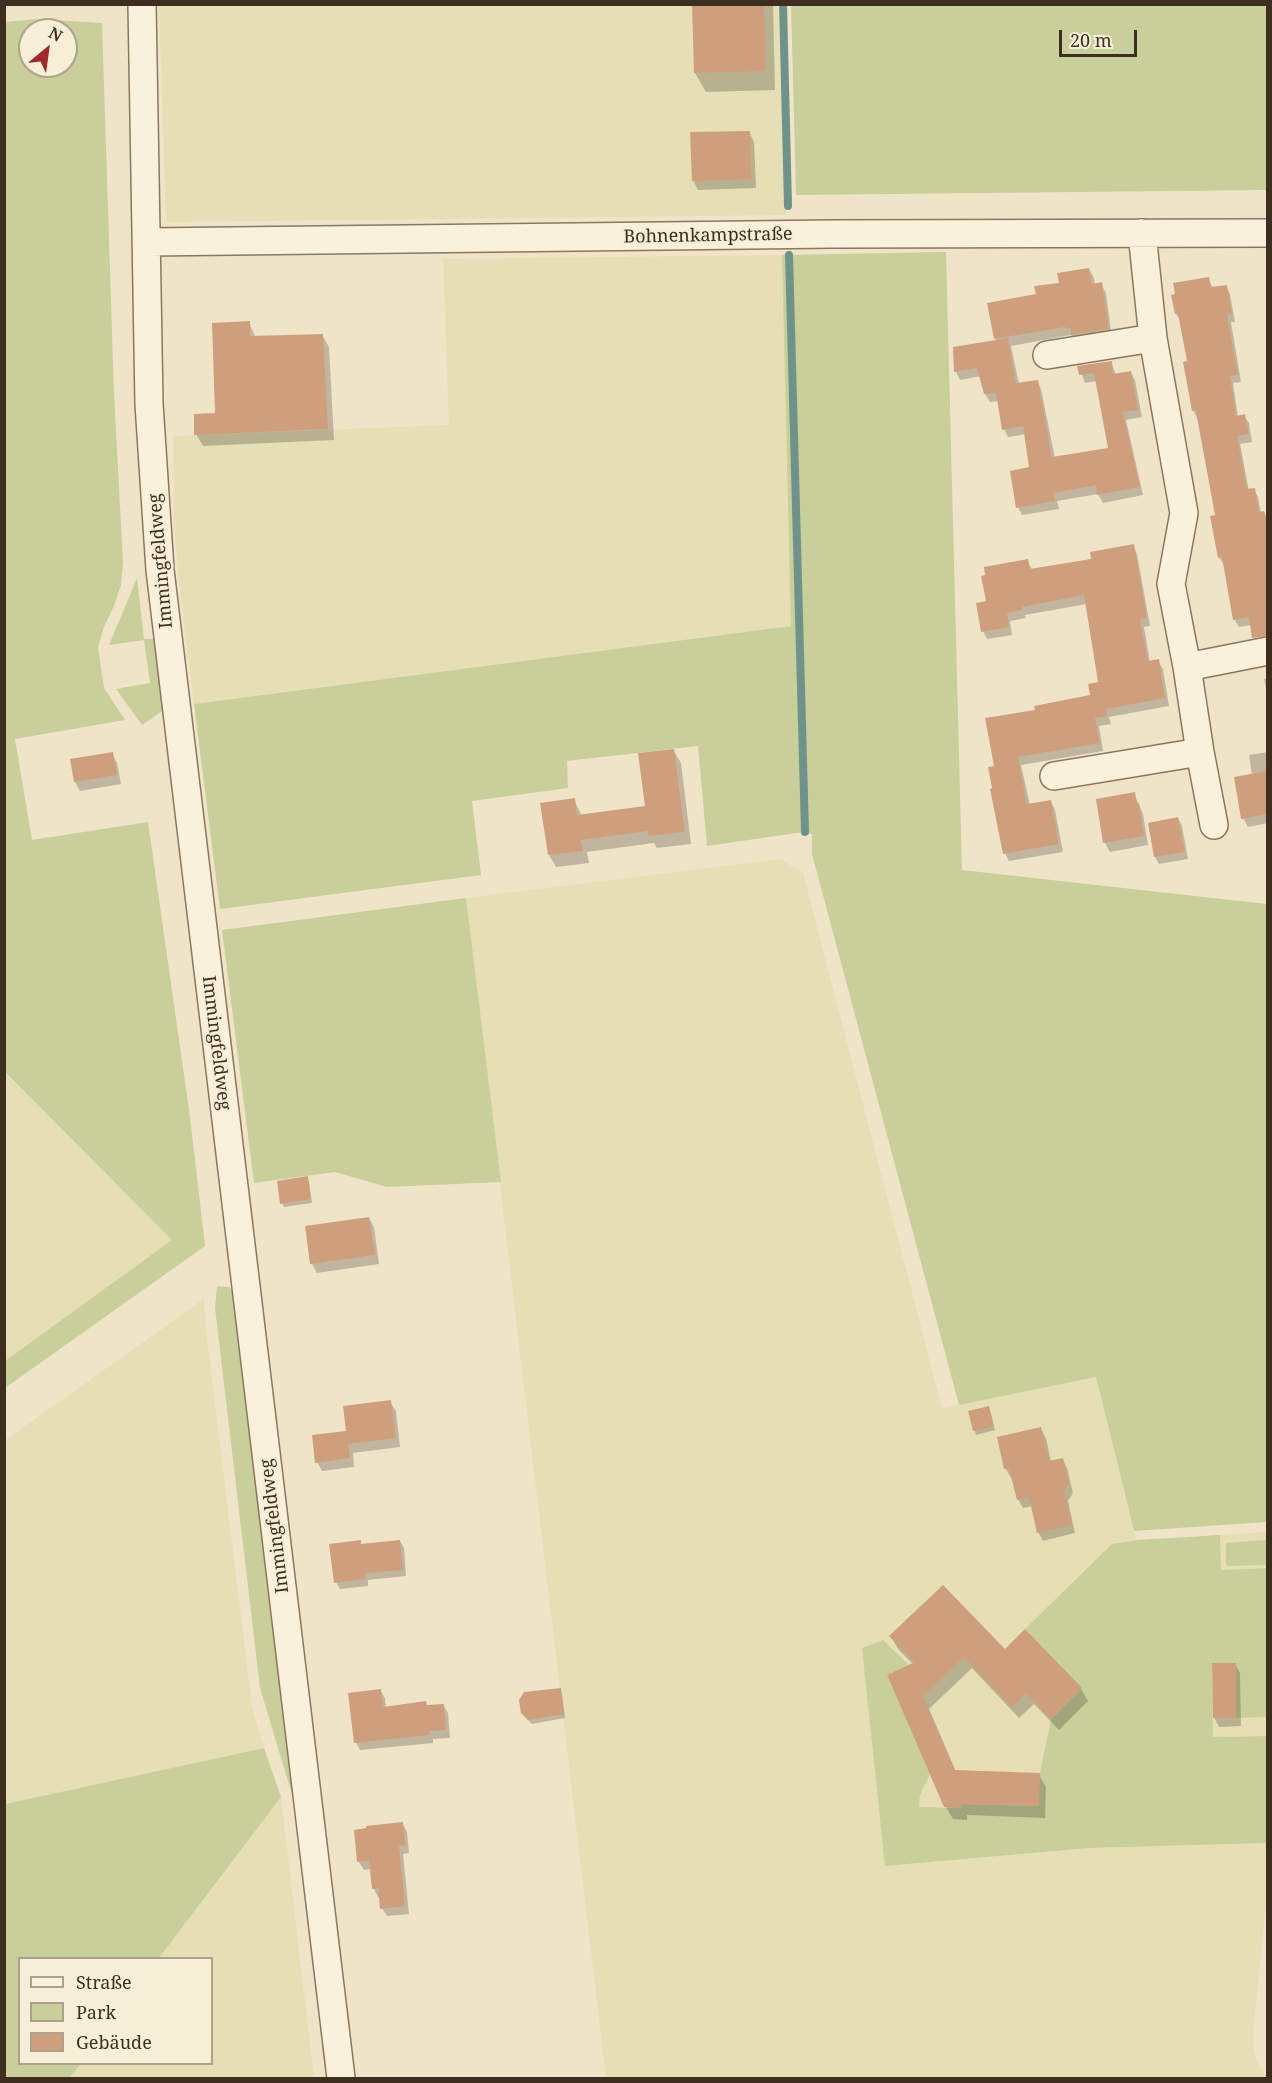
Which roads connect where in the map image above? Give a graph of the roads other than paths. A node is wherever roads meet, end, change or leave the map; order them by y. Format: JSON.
{"nodes":[{"id":1,"x":142,"y":4,"type":"edge"},
{"id":2,"x":1142,"y":233,"type":"junction"},
{"id":3,"x":1268,"y":233,"type":"edge"},
{"id":4,"x":148,"y":242,"type":"junction"},
{"id":5,"x":1154,"y":338,"type":"junction"},
{"id":6,"x":1047,"y":355,"type":"dead end"},
{"id":7,"x":1268,"y":651,"type":"edge"},
{"id":8,"x":1188,"y":667,"type":"junction"},
{"id":9,"x":1200,"y":752,"type":"junction"},
{"id":10,"x":1054,"y":776,"type":"dead end"},
{"id":11,"x":1214,"y":825,"type":"dead end"},
{"id":12,"x":341,"y":2079,"type":"edge"}],
"edges":[{"from":1,"to":4,"type":"street","name":"Immingfeldweg"},
{"from":2,"to":3,"type":"street","name":"Bohnenkampstraße"},
{"from":2,"to":4,"type":"street","name":"Bohnenkampstraße"},
{"from":2,"to":5,"type":"street"},
{"from":4,"to":12,"type":"street","name":"Immingfeldweg"},
{"from":5,"to":6,"type":"street"},
{"from":5,"to":8,"type":"street"},
{"from":7,"to":8,"type":"street"},
{"from":8,"to":9,"type":"street"},
{"from":9,"to":10,"type":"street"},
{"from":9,"to":11,"type":"street"}]}
